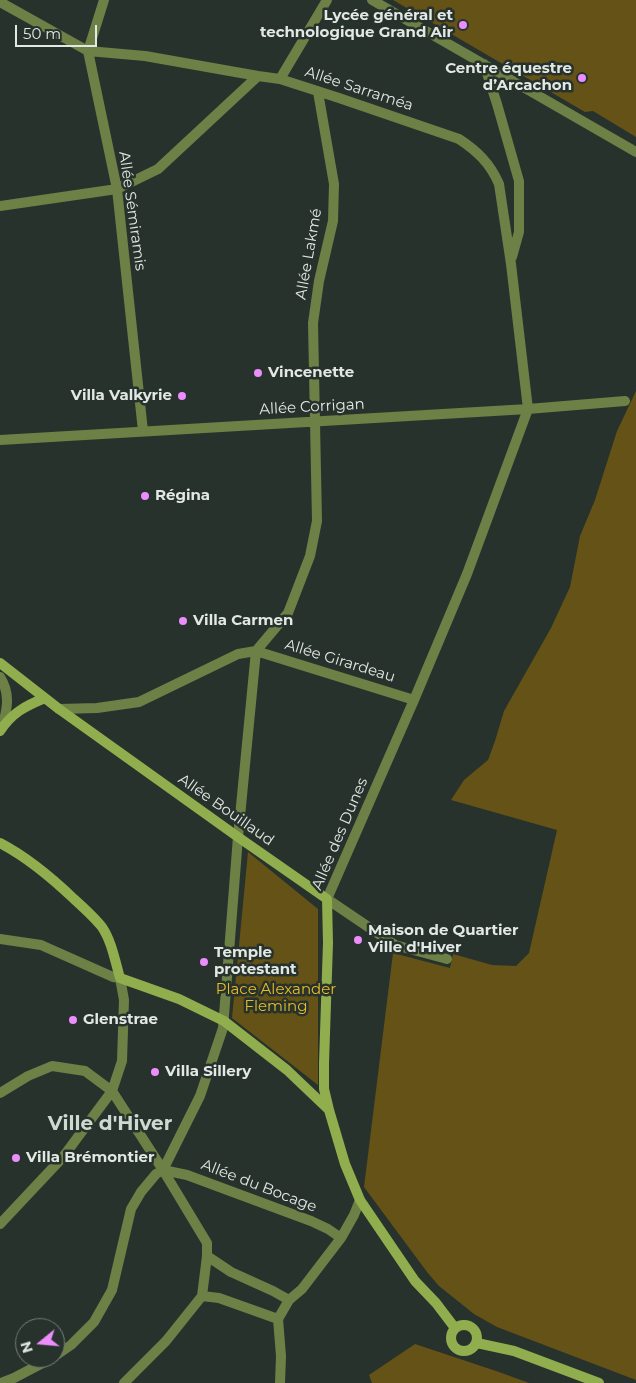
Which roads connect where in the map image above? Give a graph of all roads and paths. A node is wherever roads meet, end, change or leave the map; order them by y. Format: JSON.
{"nodes":[{"id":1,"x":104,"y":0,"type":"edge"},
{"id":2,"x":327,"y":0,"type":"edge"},
{"id":3,"x":372,"y":0,"type":"edge"},
{"id":4,"x":0,"y":2,"type":"edge"},
{"id":5,"x":88,"y":51,"type":"junction"},
{"id":6,"x":484,"y":64,"type":"junction"},
{"id":7,"x":258,"y":76,"type":"junction"},
{"id":8,"x":280,"y":79,"type":"junction"},
{"id":9,"x":318,"y":92,"type":"junction"},
{"id":10,"x":636,"y":152,"type":"edge"},
{"id":11,"x":117,"y":189,"type":"junction"},
{"id":12,"x":0,"y":206,"type":"edge"},
{"id":13,"x":511,"y":264,"type":"junction"},
{"id":14,"x":624,"y":401,"type":"dead end"},
{"id":15,"x":528,"y":409,"type":"junction"},
{"id":16,"x":315,"y":422,"type":"junction"},
{"id":17,"x":143,"y":431,"type":"junction"},
{"id":18,"x":0,"y":440,"type":"edge"},
{"id":19,"x":256,"y":651,"type":"junction"},
{"id":20,"x":0,"y":663,"type":"edge"},
{"id":21,"x":0,"y":676,"type":"edge"},
{"id":22,"x":22,"y":681,"type":"junction"},
{"id":23,"x":5,"y":687,"type":"junction"},
{"id":24,"x":45,"y":698,"type":"junction"},
{"id":25,"x":414,"y":700,"type":"junction"},
{"id":26,"x":59,"y":709,"type":"junction"},
{"id":27,"x":1,"y":730,"type":"edge"},
{"id":28,"x":238,"y":837,"type":"junction"},
{"id":29,"x":0,"y":843,"type":"edge"},
{"id":30,"x":328,"y":899,"type":"junction"},
{"id":31,"x":0,"y":939,"type":"edge"},
{"id":32,"x":447,"y":959,"type":"dead end"},
{"id":33,"x":120,"y":978,"type":"junction"},
{"id":34,"x":224,"y":1021,"type":"junction"},
{"id":35,"x":112,"y":1091,"type":"junction"},
{"id":36,"x":0,"y":1093,"type":"edge"},
{"id":37,"x":329,"y":1110,"type":"junction"},
{"id":38,"x":163,"y":1170,"type":"junction"},
{"id":39,"x":360,"y":1200,"type":"junction"},
{"id":40,"x":0,"y":1224,"type":"edge"},
{"id":41,"x":341,"y":1238,"type":"junction"},
{"id":42,"x":207,"y":1256,"type":"junction"},
{"id":43,"x":202,"y":1296,"type":"junction"},
{"id":44,"x":289,"y":1300,"type":"junction"},
{"id":45,"x":278,"y":1320,"type":"junction"},
{"id":46,"x":455,"y":1328,"type":"junction"},
{"id":47,"x":477,"y":1344,"type":"junction"},
{"id":48,"x":65,"y":1349,"type":"edge"},
{"id":49,"x":33,"y":1368,"type":"edge"},
{"id":50,"x":1,"y":1383,"type":"edge"},
{"id":51,"x":124,"y":1383,"type":"edge"},
{"id":52,"x":280,"y":1383,"type":"edge"},
{"id":53,"x":599,"y":1383,"type":"edge"}],
"edges":[{"from":1,"to":5,"type":"street","name":"Allée Sémiramis"},
{"from":2,"to":8,"type":"street"},
{"from":3,"to":6,"type":"street"},
{"from":4,"to":5,"type":"street"},
{"from":5,"to":7,"type":"street","name":"Allée Sarraméa"},
{"from":5,"to":11,"type":"street","name":"Allée Sémiramis"},
{"from":6,"to":10,"type":"street"},
{"from":6,"to":13,"type":"street"},
{"from":7,"to":8,"type":"street","name":"Allée Sarraméa"},
{"from":7,"to":11,"type":"street"},
{"from":8,"to":9,"type":"street","name":"Allée Sarraméa"},
{"from":9,"to":13,"type":"street","name":"Allée Sarraméa"},
{"from":9,"to":16,"type":"street","name":"Allée Lakmé"},
{"from":11,"to":12,"type":"street"},
{"from":11,"to":17,"type":"street","name":"Allée Sémiramis"},
{"from":13,"to":15,"type":"street","name":"Allée Sarraméa"},
{"from":14,"to":15,"type":"street","name":"Allée Corrigan"},
{"from":15,"to":16,"type":"street","name":"Allée Corrigan"},
{"from":15,"to":25,"type":"street","name":"Allée des Dunes"},
{"from":16,"to":17,"type":"street","name":"Allée Corrigan"},
{"from":16,"to":19,"type":"street","name":"Allée Lakmé"},
{"from":17,"to":18,"type":"street","name":"Allée Corrigan"},
{"from":19,"to":25,"type":"street","name":"Allée Girardeau"},
{"from":19,"to":26,"type":"street"},
{"from":19,"to":28,"type":"street"},
{"from":20,"to":22,"type":"street","name":"Allée Bouillaud"},
{"from":21,"to":23,"type":"street"},
{"from":22,"to":23,"type":"street"},
{"from":22,"to":24,"type":"street","name":"Allée Bouillaud"},
{"from":23,"to":27,"type":"street"},
{"from":24,"to":26,"type":"street","name":"Allée Bouillaud"},
{"from":24,"to":27,"type":"street"},
{"from":25,"to":30,"type":"street","name":"Allée des Dunes"},
{"from":26,"to":28,"type":"street","name":"Allée Bouillaud"},
{"from":28,"to":30,"type":"street","name":"Allée Bouillaud"},
{"from":28,"to":34,"type":"street"},
{"from":29,"to":33,"type":"street"},
{"from":30,"to":32,"type":"street","name":"Allée Bouillaud"},
{"from":30,"to":37,"type":"street","name":"Allée des Dunes"},
{"from":31,"to":33,"type":"street"},
{"from":33,"to":34,"type":"street"},
{"from":33,"to":35,"type":"street"},
{"from":34,"to":37,"type":"street"},
{"from":34,"to":38,"type":"street"},
{"from":35,"to":36,"type":"street"},
{"from":35,"to":38,"type":"street"},
{"from":35,"to":40,"type":"street"},
{"from":37,"to":39,"type":"street","name":"Allée des Dunes"},
{"from":38,"to":41,"type":"street","name":"Allée du Bocage"},
{"from":38,"to":42,"type":"street"},
{"from":38,"to":48,"type":"street"},
{"from":39,"to":41,"type":"street"},
{"from":39,"to":46,"type":"street","name":"Allée des Dunes"},
{"from":41,"to":44,"type":"street"},
{"from":42,"to":43,"type":"street"},
{"from":42,"to":44,"type":"street"},
{"from":43,"to":45,"type":"street"},
{"from":43,"to":51,"type":"street"},
{"from":44,"to":45,"type":"street"},
{"from":45,"to":52,"type":"street"},
{"from":46,"to":47,"type":"street"},
{"from":46,"to":47,"type":"street"},
{"from":47,"to":53,"type":"street"},
{"from":49,"to":50,"type":"street"}]}
